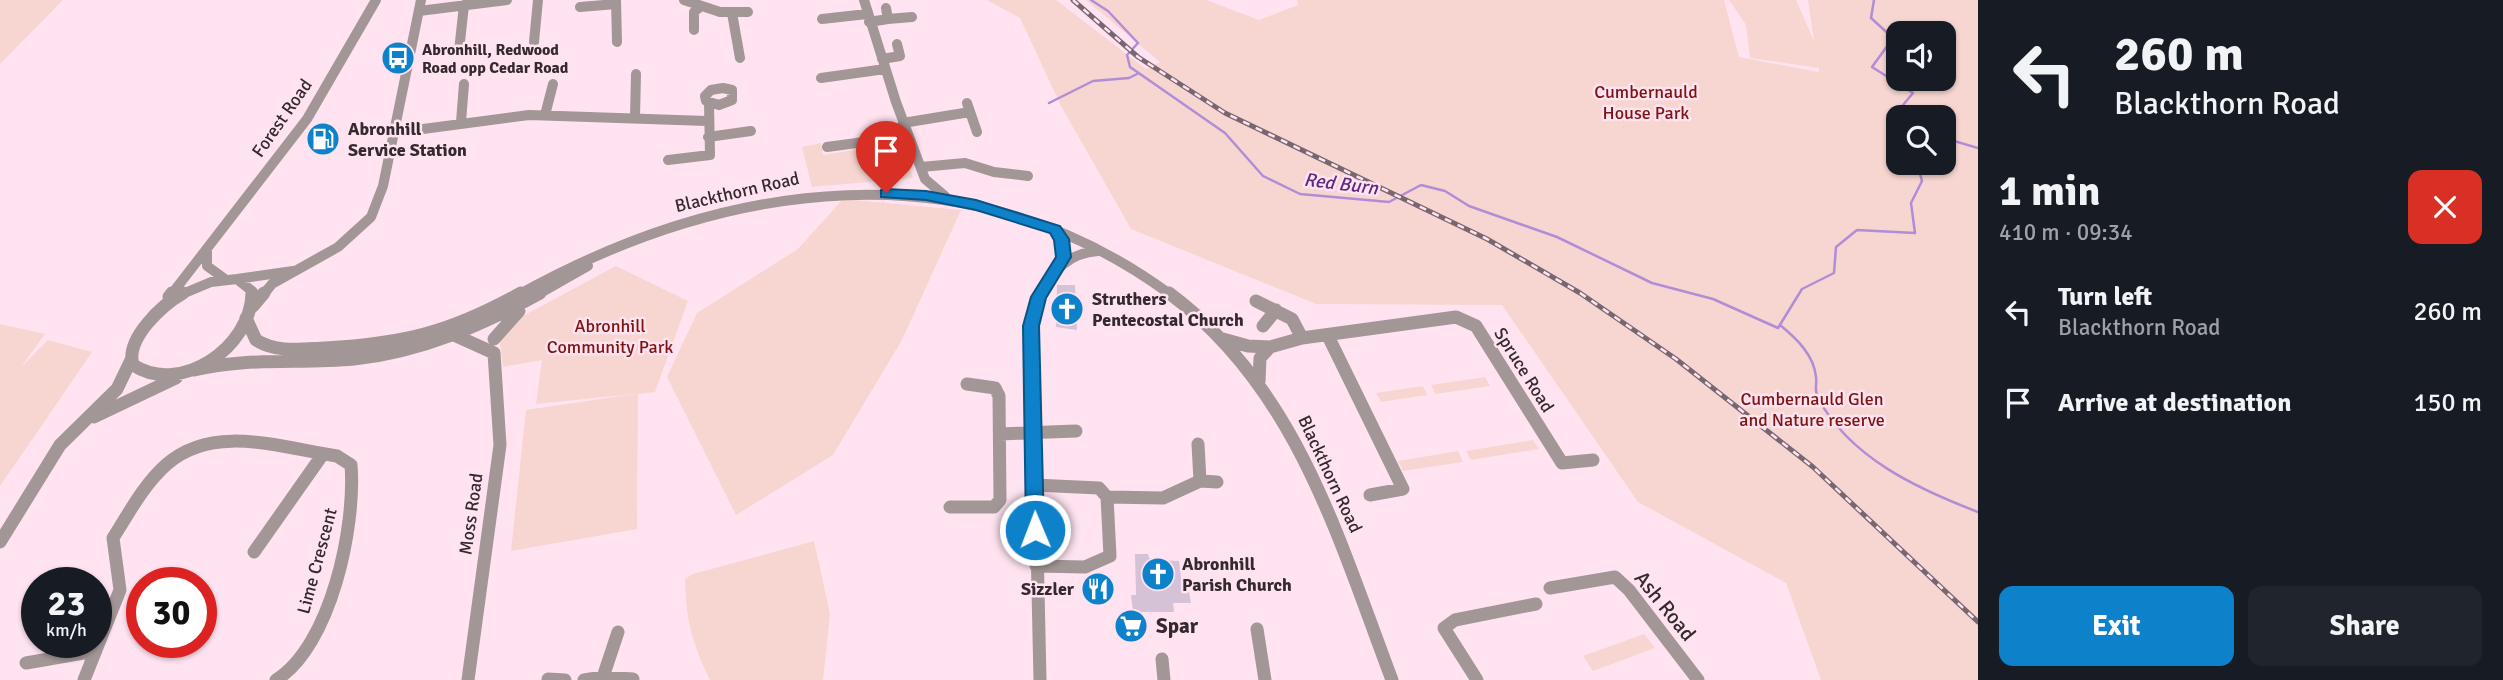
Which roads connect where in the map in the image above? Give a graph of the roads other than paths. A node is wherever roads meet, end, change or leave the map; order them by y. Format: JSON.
{"nodes":[{"id":1,"x":376,"y":0,"type":"edge"},
{"id":2,"x":507,"y":0,"type":"edge"},
{"id":3,"x":538,"y":0,"type":"edge"},
{"id":4,"x":684,"y":0,"type":"edge"},
{"id":5,"x":714,"y":0,"type":"edge"},
{"id":6,"x":481,"y":1,"type":"edge"},
{"id":7,"x":860,"y":1,"type":"edge"},
{"id":8,"x":616,"y":2,"type":"edge"},
{"id":9,"x":464,"y":5,"type":"junction"},
{"id":10,"x":420,"y":6,"type":"edge"},
{"id":11,"x":580,"y":7,"type":"dead end"},
{"id":12,"x":703,"y":7,"type":"junction"},
{"id":13,"x":886,"y":8,"type":"dead end"},
{"id":14,"x":748,"y":12,"type":"dead end"},
{"id":15,"x":732,"y":13,"type":"junction"},
{"id":16,"x":912,"y":17,"type":"dead end"},
{"id":17,"x":868,"y":18,"type":"junction"},
{"id":18,"x":822,"y":19,"type":"dead end"},
{"id":19,"x":888,"y":19,"type":"junction"},
{"id":20,"x":694,"y":30,"type":"dead end"},
{"id":21,"x":534,"y":42,"type":"dead end"},
{"id":22,"x":617,"y":42,"type":"dead end"},
{"id":23,"x":897,"y":44,"type":"dead end"},
{"id":24,"x":459,"y":51,"type":"dead end"},
{"id":25,"x":740,"y":58,"type":"dead end"},
{"id":26,"x":883,"y":64,"type":"junction"},
{"id":27,"x":636,"y":74,"type":"dead end"},
{"id":28,"x":821,"y":78,"type":"dead end"},
{"id":29,"x":464,"y":84,"type":"dead end"},
{"id":30,"x":553,"y":84,"type":"dead end"},
{"id":31,"x":709,"y":103,"type":"dead end"},
{"id":32,"x":545,"y":115,"type":"junction"},
{"id":33,"x":635,"y":117,"type":"junction"},
{"id":34,"x":707,"y":121,"type":"junction"},
{"id":35,"x":461,"y":122,"type":"junction"},
{"id":36,"x":903,"y":123,"type":"junction"},
{"id":37,"x":751,"y":131,"type":"dead end"},
{"id":38,"x":977,"y":132,"type":"dead end"},
{"id":39,"x":393,"y":133,"type":"junction"},
{"id":40,"x":908,"y":136,"type":"junction"},
{"id":41,"x":708,"y":137,"type":"junction"},
{"id":42,"x":828,"y":148,"type":"dead end"},
{"id":43,"x":668,"y":160,"type":"dead end"},
{"id":44,"x":923,"y":172,"type":"junction"},
{"id":45,"x":1028,"y":176,"type":"dead end"},
{"id":46,"x":904,"y":194,"type":"junction"},
{"id":47,"x":958,"y":201,"type":"junction"},
{"id":48,"x":1055,"y":230,"type":"junction"},
{"id":49,"x":637,"y":239,"type":"junction"},
{"id":50,"x":207,"y":249,"type":"junction"},
{"id":51,"x":1102,"y":251,"type":"junction"},
{"id":52,"x":1061,"y":264,"type":"junction"},
{"id":53,"x":293,"y":271,"type":"junction"},
{"id":54,"x":231,"y":279,"type":"junction"},
{"id":55,"x":559,"y":284,"type":"junction"},
{"id":56,"x":517,"y":296,"type":"junction"},
{"id":57,"x":1256,"y":301,"type":"dead end"},
{"id":58,"x":1276,"y":310,"type":"junction"},
{"id":59,"x":159,"y":312,"type":"junction"},
{"id":60,"x":505,"y":313,"type":"junction"},
{"id":61,"x":249,"y":314,"type":"junction"},
{"id":62,"x":1264,"y":326,"type":"dead end"},
{"id":63,"x":438,"y":332,"type":"junction"},
{"id":64,"x":456,"y":335,"type":"junction"},
{"id":65,"x":1328,"y":336,"type":"junction"},
{"id":66,"x":1302,"y":338,"type":"junction"},
{"id":67,"x":1222,"y":339,"type":"junction"},
{"id":68,"x":471,"y":343,"type":"junction"},
{"id":69,"x":494,"y":346,"type":"junction"},
{"id":70,"x":1270,"y":347,"type":"junction"},
{"id":71,"x":418,"y":348,"type":"junction"},
{"id":72,"x":131,"y":360,"type":"junction"},
{"id":73,"x":193,"y":370,"type":"junction"},
{"id":74,"x":1259,"y":382,"type":"junction"},
{"id":75,"x":967,"y":384,"type":"dead end"},
{"id":76,"x":76,"y":429,"type":"junction"},
{"id":77,"x":1076,"y":431,"type":"dead end"},
{"id":78,"x":1033,"y":432,"type":"junction"},
{"id":79,"x":1000,"y":434,"type":"junction"},
{"id":80,"x":1198,"y":444,"type":"dead end"},
{"id":81,"x":323,"y":454,"type":"junction"},
{"id":82,"x":1593,"y":460,"type":"dead end"},
{"id":83,"x":1200,"y":481,"type":"junction"},
{"id":84,"x":1217,"y":482,"type":"dead end"},
{"id":85,"x":1034,"y":485,"type":"junction"},
{"id":86,"x":1370,"y":495,"type":"dead end"},
{"id":87,"x":1107,"y":497,"type":"junction"},
{"id":88,"x":950,"y":507,"type":"dead end"},
{"id":89,"x":0,"y":542,"type":"edge"},
{"id":90,"x":254,"y":552,"type":"dead end"},
{"id":91,"x":1036,"y":566,"type":"junction"},
{"id":92,"x":1550,"y":588,"type":"dead end"},
{"id":93,"x":1536,"y":604,"type":"dead end"},
{"id":94,"x":112,"y":610,"type":"edge"},
{"id":95,"x":1257,"y":629,"type":"dead end"},
{"id":96,"x":618,"y":632,"type":"dead end"},
{"id":97,"x":55,"y":658,"type":"edge"},
{"id":98,"x":92,"y":658,"type":"edge"},
{"id":99,"x":1162,"y":659,"type":"dead end"},
{"id":100,"x":26,"y":663,"type":"dead end"},
{"id":101,"x":603,"y":677,"type":"junction"},
{"id":102,"x":633,"y":679,"type":"edge"},
{"id":103,"x":84,"y":680,"type":"edge"},
{"id":104,"x":276,"y":680,"type":"edge"},
{"id":105,"x":468,"y":680,"type":"edge"},
{"id":106,"x":584,"y":680,"type":"edge"},
{"id":107,"x":1040,"y":680,"type":"edge"},
{"id":108,"x":1164,"y":680,"type":"edge"},
{"id":109,"x":1265,"y":680,"type":"edge"},
{"id":110,"x":1392,"y":680,"type":"edge"},
{"id":111,"x":1477,"y":680,"type":"edge"},
{"id":112,"x":1698,"y":680,"type":"edge"}],
"edges":[{"from":1,"to":50,"type":"street","name":"Forest Road"},
{"from":2,"to":6,"type":"street"},
{"from":3,"to":21,"type":"street"},
{"from":4,"to":12,"type":"street"},
{"from":5,"to":12,"type":"street"},
{"from":6,"to":9,"type":"street"},
{"from":7,"to":17,"type":"street"},
{"from":8,"to":11,"type":"street"},
{"from":8,"to":22,"type":"street"},
{"from":9,"to":10,"type":"street"},
{"from":9,"to":24,"type":"street"},
{"from":10,"to":39,"type":"street"},
{"from":12,"to":15,"type":"street"},
{"from":12,"to":20,"type":"street"},
{"from":13,"to":19,"type":"street"},
{"from":14,"to":15,"type":"street"},
{"from":15,"to":25,"type":"street"},
{"from":16,"to":19,"type":"street"},
{"from":17,"to":18,"type":"street"},
{"from":17,"to":19,"type":"street"},
{"from":17,"to":26,"type":"street"},
{"from":23,"to":26,"type":"street"},
{"from":26,"to":28,"type":"street"},
{"from":26,"to":36,"type":"street"},
{"from":27,"to":33,"type":"street"},
{"from":29,"to":35,"type":"street"},
{"from":30,"to":32,"type":"street"},
{"from":31,"to":34,"type":"street"},
{"from":32,"to":33,"type":"street"},
{"from":32,"to":35,"type":"street"},
{"from":33,"to":34,"type":"street"},
{"from":34,"to":41,"type":"street"},
{"from":35,"to":39,"type":"street"},
{"from":36,"to":38,"type":"street"},
{"from":36,"to":40,"type":"street"},
{"from":37,"to":41,"type":"street"},
{"from":39,"to":53,"type":"street"},
{"from":40,"to":42,"type":"street"},
{"from":40,"to":44,"type":"street"},
{"from":41,"to":43,"type":"street"},
{"from":44,"to":45,"type":"street"},
{"from":44,"to":46,"type":"street"},
{"from":44,"to":47,"type":"street"},
{"from":46,"to":47,"type":"street","name":"Blackthorn Road"},
{"from":46,"to":49,"type":"street","name":"Blackthorn Road"},
{"from":47,"to":48,"type":"street","name":"Blackthorn Road"},
{"from":48,"to":51,"type":"street","name":"Blackthorn Road"},
{"from":48,"to":52,"type":"street"},
{"from":49,"to":55,"type":"street","name":"Blackthorn Road"},
{"from":49,"to":56,"type":"street","name":"Blackthorn Road"},
{"from":50,"to":54,"type":"street"},
{"from":50,"to":59,"type":"street","name":"Forest Road"},
{"from":51,"to":52,"type":"street"},
{"from":51,"to":67,"type":"street","name":"Blackthorn Road"},
{"from":52,"to":78,"type":"street"},
{"from":53,"to":54,"type":"street"},
{"from":53,"to":61,"type":"street"},
{"from":54,"to":59,"type":"street"},
{"from":54,"to":61,"type":"street","name":"Blackthorn Road"},
{"from":55,"to":60,"type":"street","name":"Blackthorn Road"},
{"from":55,"to":69,"type":"street"},
{"from":56,"to":60,"type":"street","name":"Moss Road"},
{"from":56,"to":63,"type":"street","name":"Blackthorn Road"},
{"from":57,"to":58,"type":"street"},
{"from":58,"to":62,"type":"street"},
{"from":58,"to":66,"type":"street"},
{"from":59,"to":72,"type":"street"},
{"from":60,"to":64,"type":"street","name":"Blackthorn Road"},
{"from":60,"to":69,"type":"street","name":"Moss Road"},
{"from":61,"to":63,"type":"street","name":"Blackthorn Road"},
{"from":61,"to":73,"type":"street"},
{"from":63,"to":64,"type":"street"},
{"from":64,"to":68,"type":"street"},
{"from":64,"to":71,"type":"street","name":"Blackthorn Road"},
{"from":65,"to":66,"type":"street","name":"Spruce Road"},
{"from":65,"to":82,"type":"street","name":"Spruce Road"},
{"from":65,"to":86,"type":"street"},
{"from":66,"to":70,"type":"street","name":"Spruce Road"},
{"from":67,"to":70,"type":"street","name":"Spruce Road"},
{"from":67,"to":74,"type":"street","name":"Blackthorn Road"},
{"from":68,"to":69,"type":"street"},
{"from":68,"to":71,"type":"street"},
{"from":69,"to":105,"type":"street","name":"Moss Road"},
{"from":70,"to":74,"type":"street"},
{"from":71,"to":73,"type":"street","name":"Blackthorn Road"},
{"from":72,"to":73,"type":"street"},
{"from":72,"to":76,"type":"street"},
{"from":73,"to":76,"type":"street"},
{"from":74,"to":110,"type":"street","name":"Blackthorn Road"},
{"from":75,"to":79,"type":"street"},
{"from":76,"to":89,"type":"street"},
{"from":77,"to":78,"type":"street"},
{"from":78,"to":79,"type":"street"},
{"from":78,"to":85,"type":"street"},
{"from":79,"to":88,"type":"street"},
{"from":80,"to":83,"type":"street"},
{"from":81,"to":90,"type":"street"},
{"from":81,"to":94,"type":"street","name":"Lime Crescent"},
{"from":81,"to":104,"type":"street","name":"Lime Crescent"},
{"from":83,"to":84,"type":"street"},
{"from":83,"to":87,"type":"street"},
{"from":85,"to":87,"type":"street"},
{"from":85,"to":91,"type":"street"},
{"from":87,"to":91,"type":"street"},
{"from":91,"to":107,"type":"street"},
{"from":92,"to":112,"type":"street","name":"Ash Road"},
{"from":93,"to":111,"type":"street"},
{"from":95,"to":109,"type":"street"},
{"from":96,"to":101,"type":"street"},
{"from":97,"to":100,"type":"street"},
{"from":98,"to":103,"type":"street","name":"Lime Crescent"},
{"from":99,"to":108,"type":"street"},
{"from":101,"to":102,"type":"street"},
{"from":101,"to":106,"type":"street"}]}
